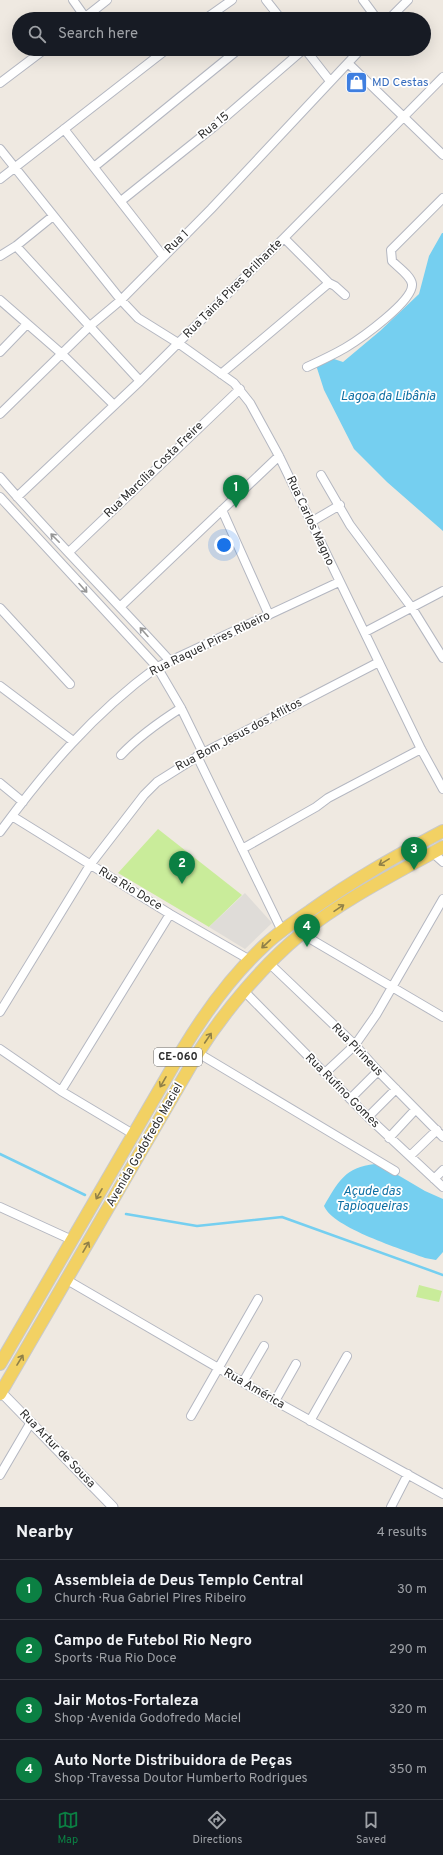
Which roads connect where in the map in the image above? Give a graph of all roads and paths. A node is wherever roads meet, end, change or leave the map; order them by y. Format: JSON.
{"nodes":[{"id":1,"x":73,"y":0,"type":"edge"},
{"id":2,"x":107,"y":0,"type":"edge"},
{"id":3,"x":232,"y":0,"type":"edge"},
{"id":4,"x":266,"y":0,"type":"edge"},
{"id":5,"x":363,"y":0,"type":"edge"},
{"id":6,"x":408,"y":0,"type":"edge"},
{"id":7,"x":80,"y":12,"type":"edge"},
{"id":8,"x":92,"y":12,"type":"edge"},
{"id":9,"x":215,"y":12,"type":"edge"},
{"id":10,"x":275,"y":12,"type":"edge"},
{"id":11,"x":372,"y":12,"type":"edge"},
{"id":12,"x":396,"y":12,"type":"edge"},
{"id":13,"x":35,"y":56,"type":"edge"},
{"id":14,"x":158,"y":56,"type":"edge"},
{"id":15,"x":230,"y":56,"type":"edge"},
{"id":16,"x":297,"y":56,"type":"edge"},
{"id":17,"x":310,"y":56,"type":"edge"},
{"id":18,"x":354,"y":56,"type":"edge"},
{"id":19,"x":348,"y":63,"type":"junction"},
{"id":20,"x":443,"y":77,"type":"edge"},
{"id":21,"x":330,"y":81,"type":"junction"},
{"id":22,"x":0,"y":82,"type":"edge"},
{"id":23,"x":403,"y":117,"type":"junction"},
{"id":24,"x":64,"y":129,"type":"junction"},
{"id":25,"x":0,"y":149,"type":"edge"},
{"id":26,"x":443,"y":155,"type":"edge"},
{"id":27,"x":14,"y":167,"type":"junction"},
{"id":28,"x":94,"y":167,"type":"junction"},
{"id":29,"x":0,"y":179,"type":"edge"},
{"id":30,"x":443,"y":198,"type":"edge"},
{"id":31,"x":120,"y":201,"type":"junction"},
{"id":32,"x":53,"y":216,"type":"junction"},
{"id":33,"x":284,"y":238,"type":"junction"},
{"id":34,"x":16,"y":246,"type":"junction"},
{"id":35,"x":0,"y":256,"type":"edge"},
{"id":36,"x":163,"y":256,"type":"junction"},
{"id":37,"x":329,"y":283,"type":"junction"},
{"id":38,"x":345,"y":295,"type":"dead end"},
{"id":39,"x":0,"y":300,"type":"edge"},
{"id":40,"x":121,"y":300,"type":"junction"},
{"id":41,"x":27,"y":324,"type":"junction"},
{"id":42,"x":90,"y":326,"type":"junction"},
{"id":43,"x":178,"y":343,"type":"junction"},
{"id":44,"x":0,"y":352,"type":"edge"},
{"id":45,"x":62,"y":354,"type":"junction"},
{"id":46,"x":307,"y":367,"type":"dead end"},
{"id":47,"x":221,"y":374,"type":"junction"},
{"id":48,"x":140,"y":381,"type":"junction"},
{"id":49,"x":240,"y":389,"type":"junction"},
{"id":50,"x":114,"y":405,"type":"junction"},
{"id":51,"x":0,"y":414,"type":"edge"},
{"id":52,"x":279,"y":456,"type":"junction"},
{"id":53,"x":321,"y":475,"type":"dead end"},
{"id":54,"x":0,"y":477,"type":"edge"},
{"id":55,"x":0,"y":497,"type":"edge"},
{"id":56,"x":17,"y":497,"type":"junction"},
{"id":57,"x":340,"y":505,"type":"junction"},
{"id":58,"x":29,"y":510,"type":"junction"},
{"id":59,"x":222,"y":510,"type":"junction"},
{"id":60,"x":20,"y":519,"type":"junction"},
{"id":61,"x":310,"y":522,"type":"junction"},
{"id":62,"x":69,"y":552,"type":"junction"},
{"id":63,"x":339,"y":582,"type":"junction"},
{"id":64,"x":443,"y":591,"type":"edge"},
{"id":65,"x":121,"y":606,"type":"junction"},
{"id":66,"x":0,"y":608,"type":"edge"},
{"id":67,"x":412,"y":608,"type":"junction"},
{"id":68,"x":269,"y":615,"type":"junction"},
{"id":69,"x":364,"y":632,"type":"junction"},
{"id":70,"x":443,"y":658,"type":"edge"},
{"id":71,"x":170,"y":661,"type":"junction"},
{"id":72,"x":379,"y":662,"type":"junction"},
{"id":73,"x":157,"y":668,"type":"junction"},
{"id":74,"x":70,"y":684,"type":"dead end"},
{"id":75,"x":0,"y":686,"type":"edge"},
{"id":76,"x":181,"y":708,"type":"junction"},
{"id":77,"x":73,"y":741,"type":"junction"},
{"id":78,"x":421,"y":749,"type":"junction"},
{"id":79,"x":200,"y":754,"type":"junction"},
{"id":80,"x":121,"y":755,"type":"dead end"},
{"id":81,"x":0,"y":783,"type":"edge"},
{"id":82,"x":443,"y":789,"type":"edge"},
{"id":83,"x":23,"y":802,"type":"junction"},
{"id":84,"x":12,"y":816,"type":"junction"},
{"id":85,"x":443,"y":831,"type":"edge"},
{"id":86,"x":0,"y":832,"type":"edge"},
{"id":87,"x":242,"y":848,"type":"junction"},
{"id":88,"x":438,"y":850,"type":"edge"},
{"id":89,"x":443,"y":862,"type":"edge"},
{"id":90,"x":90,"y":865,"type":"junction"},
{"id":91,"x":443,"y":899,"type":"edge"},
{"id":92,"x":170,"y":914,"type":"junction"},
{"id":93,"x":282,"y":931,"type":"junction"},
{"id":94,"x":302,"y":934,"type":"junction"},
{"id":95,"x":250,"y":960,"type":"junction"},
{"id":96,"x":270,"y":964,"type":"junction"},
{"id":97,"x":392,"y":987,"type":"junction"},
{"id":98,"x":245,"y":992,"type":"junction"},
{"id":99,"x":0,"y":1012,"type":"edge"},
{"id":100,"x":443,"y":1017,"type":"edge"},
{"id":101,"x":355,"y":1045,"type":"junction"},
{"id":102,"x":0,"y":1049,"type":"edge"},
{"id":103,"x":198,"y":1053,"type":"junction"},
{"id":104,"x":378,"y":1071,"type":"junction"},
{"id":105,"x":325,"y":1073,"type":"junction"},
{"id":106,"x":396,"y":1090,"type":"junction"},
{"id":107,"x":61,"y":1091,"type":"junction"},
{"id":108,"x":350,"y":1099,"type":"junction"},
{"id":109,"x":415,"y":1110,"type":"junction"},
{"id":110,"x":368,"y":1117,"type":"junction"},
{"id":111,"x":437,"y":1130,"type":"junction"},
{"id":112,"x":133,"y":1134,"type":"junction"},
{"id":113,"x":443,"y":1136,"type":"edge"},
{"id":114,"x":389,"y":1138,"type":"junction"},
{"id":115,"x":410,"y":1156,"type":"junction"},
{"id":116,"x":443,"y":1170,"type":"edge"},
{"id":117,"x":395,"y":1171,"type":"dead end"},
{"id":118,"x":434,"y":1179,"type":"junction"},
{"id":119,"x":443,"y":1187,"type":"edge"},
{"id":120,"x":0,"y":1207,"type":"edge"},
{"id":121,"x":72,"y":1240,"type":"junction"},
{"id":122,"x":67,"y":1280,"type":"junction"},
{"id":123,"x":258,"y":1299,"type":"dead end"},
{"id":124,"x":264,"y":1346,"type":"dead end"},
{"id":125,"x":347,"y":1356,"type":"dead end"},
{"id":126,"x":0,"y":1364,"type":"edge"},
{"id":127,"x":296,"y":1364,"type":"dead end"},
{"id":128,"x":218,"y":1368,"type":"junction"},
{"id":129,"x":243,"y":1382,"type":"junction"},
{"id":130,"x":1,"y":1393,"type":"edge"},
{"id":131,"x":275,"y":1401,"type":"junction"},
{"id":132,"x":191,"y":1416,"type":"dead end"},
{"id":133,"x":310,"y":1421,"type":"junction"},
{"id":134,"x":32,"y":1422,"type":"junction"},
{"id":135,"x":408,"y":1474,"type":"junction"},
{"id":136,"x":0,"y":1475,"type":"edge"},
{"id":137,"x":443,"y":1494,"type":"edge"},
{"id":138,"x":113,"y":1507,"type":"edge"},
{"id":139,"x":391,"y":1507,"type":"edge"}],
"edges":[{"from":1,"to":7,"type":"street"},
{"from":2,"to":8,"type":"street"},
{"from":3,"to":9,"type":"street"},
{"from":4,"to":10,"type":"street"},
{"from":5,"to":11,"type":"street"},
{"from":6,"to":12,"type":"street"},
{"from":13,"to":22,"type":"street"},
{"from":14,"to":24,"type":"street"},
{"from":15,"to":28,"type":"street"},
{"from":16,"to":31,"type":"street","name":"Rua 15"},
{"from":17,"to":21,"type":"street"},
{"from":18,"to":19,"type":"street","name":"Rua 1"},
{"from":19,"to":21,"type":"street","name":"Rua 1"},
{"from":19,"to":23,"type":"street"},
{"from":20,"to":23,"type":"street","name":"Rua Tainá Pires Brilhante"},
{"from":21,"to":36,"type":"street","name":"Rua 1"},
{"from":23,"to":26,"type":"street"},
{"from":23,"to":33,"type":"street","name":"Rua Tainá Pires Brilhante"},
{"from":24,"to":27,"type":"street"},
{"from":24,"to":28,"type":"street"},
{"from":25,"to":27,"type":"street","name":"Rua Carlos Magno"},
{"from":27,"to":29,"type":"street"},
{"from":27,"to":32,"type":"street","name":"Rua Carlos Magno"},
{"from":28,"to":31,"type":"street"},
{"from":30,"to":46,"type":"street"},
{"from":31,"to":36,"type":"street"},
{"from":32,"to":34,"type":"street"},
{"from":32,"to":40,"type":"street","name":"Rua Carlos Magno"},
{"from":33,"to":37,"type":"street"},
{"from":33,"to":43,"type":"street","name":"Rua Tainá Pires Brilhante"},
{"from":34,"to":35,"type":"street"},
{"from":34,"to":42,"type":"street"},
{"from":36,"to":40,"type":"street","name":"Rua 1"},
{"from":37,"to":38,"type":"street"},
{"from":37,"to":47,"type":"street"},
{"from":39,"to":41,"type":"street"},
{"from":40,"to":42,"type":"street","name":"Rua 1"},
{"from":40,"to":43,"type":"street","name":"Rua Carlos Magno"},
{"from":41,"to":44,"type":"street"},
{"from":41,"to":45,"type":"street"},
{"from":42,"to":45,"type":"street","name":"Rua 1"},
{"from":42,"to":48,"type":"street"},
{"from":43,"to":47,"type":"street","name":"Rua Carlos Magno"},
{"from":43,"to":48,"type":"street","name":"Rua Tainá Pires Brilhante"},
{"from":45,"to":50,"type":"street"},
{"from":45,"to":51,"type":"street","name":"Rua 1"},
{"from":47,"to":49,"type":"street","name":"Rua Carlos Magno"},
{"from":48,"to":50,"type":"street","name":"Rua Tainá Pires Brilhante"},
{"from":49,"to":52,"type":"street","name":"Rua Carlos Magno"},
{"from":49,"to":62,"type":"street","name":"Rua Marcília Costa Freire"},
{"from":50,"to":56,"type":"street","name":"Rua Tainá Pires Brilhante"},
{"from":52,"to":59,"type":"street"},
{"from":52,"to":61,"type":"street","name":"Rua Carlos Magno"},
{"from":53,"to":57,"type":"street"},
{"from":54,"to":56,"type":"street"},
{"from":55,"to":60,"type":"street"},
{"from":56,"to":58,"type":"street"},
{"from":57,"to":61,"type":"street"},
{"from":57,"to":67,"type":"street"},
{"from":58,"to":60,"type":"street"},
{"from":62,"to":58,"type":"street","one_way":true},
{"from":59,"to":65,"type":"street"},
{"from":59,"to":68,"type":"street"},
{"from":60,"to":73,"type":"street","one_way":true},
{"from":61,"to":63,"type":"street","name":"Rua Carlos Magno"},
{"from":62,"to":65,"type":"street"},
{"from":63,"to":68,"type":"street","name":"Rua Raquel Pires Ribeiro"},
{"from":63,"to":69,"type":"street","name":"Rua Carlos Magno"},
{"from":64,"to":67,"type":"street"},
{"from":71,"to":65,"type":"street","one_way":true},
{"from":66,"to":74,"type":"street"},
{"from":67,"to":69,"type":"street"},
{"from":67,"to":70,"type":"street"},
{"from":68,"to":71,"type":"street","name":"Rua Raquel Pires Ribeiro"},
{"from":69,"to":72,"type":"street","name":"Rua Carlos Magno"},
{"from":71,"to":73,"type":"street","name":"Rua Raquel Pires Ribeiro"},
{"from":72,"to":78,"type":"street","name":"Rua Carlos Magno"},
{"from":72,"to":79,"type":"street","name":"Rua Bom Jesus dos Aflitos"},
{"from":73,"to":76,"type":"street"},
{"from":73,"to":77,"type":"street","name":"Rua Raquel Pires Ribeiro"},
{"from":75,"to":77,"type":"street"},
{"from":76,"to":79,"type":"street"},
{"from":76,"to":80,"type":"street"},
{"from":77,"to":83,"type":"street","name":"Rua Raquel Pires Ribeiro"},
{"from":78,"to":82,"type":"street","name":"Rua Carlos Magno"},
{"from":78,"to":87,"type":"street"},
{"from":79,"to":87,"type":"street"},
{"from":79,"to":90,"type":"street","name":"Rua Bom Jesus dos Aflitos"},
{"from":81,"to":83,"type":"street"},
{"from":83,"to":84,"type":"street","name":"Rua Raquel Pires Ribeiro"},
{"from":84,"to":86,"type":"street","name":"Rua Raquel Pires Ribeiro"},
{"from":84,"to":90,"type":"street","name":"Rua Rio Doce"},
{"from":85,"to":93,"type":"main road","name":"Avenida Godofredo Maciel","number":"CE-060","one_way":true},
{"from":87,"to":93,"type":"street"},
{"from":88,"to":89,"type":"street"},
{"from":94,"to":88,"type":"main road","name":"Avenida Godofredo Maciel","number":"CE-060","one_way":true},
{"from":90,"to":92,"type":"street","name":"Rua Rio Doce"},
{"from":90,"to":99,"type":"street","name":"Rua Bom Jesus dos Aflitos"},
{"from":91,"to":97,"type":"street"},
{"from":92,"to":95,"type":"street","name":"Rua Rio Doce"},
{"from":92,"to":107,"type":"street"},
{"from":93,"to":95,"type":"main road","name":"Avenida Godofredo Maciel","number":"CE-060","one_way":true},
{"from":94,"to":96,"type":"main road","name":"Avenida Godofredo Maciel","number":"CE-060"},
{"from":94,"to":97,"type":"street"},
{"from":95,"to":112,"type":"main road","name":"Avenida Godofredo Maciel","number":"CE-060","one_way":true},
{"from":96,"to":98,"type":"main road","name":"Avenida Godofredo Maciel","number":"CE-060"},
{"from":96,"to":101,"type":"street","name":"Rua Pirineus"},
{"from":97,"to":100,"type":"street"},
{"from":97,"to":101,"type":"street"},
{"from":103,"to":98,"type":"main road","name":"Avenida Godofredo Maciel","number":"CE-060","one_way":true},
{"from":98,"to":105,"type":"street","name":"Rua Rufino Gomes"},
{"from":101,"to":104,"type":"street","name":"Rua Pirineus"},
{"from":101,"to":105,"type":"street"},
{"from":102,"to":107,"type":"street"},
{"from":103,"to":117,"type":"street"},
{"from":122,"to":103,"type":"main road","name":"Avenida Godofredo Maciel","number":"CE-060","one_way":true},
{"from":104,"to":106,"type":"street","name":"Rua Pirineus"},
{"from":104,"to":108,"type":"street"},
{"from":105,"to":108,"type":"street","name":"Rua Rufino Gomes"},
{"from":106,"to":109,"type":"street","name":"Rua Pirineus"},
{"from":106,"to":110,"type":"street"},
{"from":107,"to":112,"type":"street"},
{"from":108,"to":110,"type":"street","name":"Rua Rufino Gomes"},
{"from":109,"to":111,"type":"street","name":"Rua Pirineus"},
{"from":109,"to":114,"type":"street"},
{"from":110,"to":114,"type":"street","name":"Rua Rufino Gomes"},
{"from":111,"to":113,"type":"street","name":"Rua Pirineus"},
{"from":111,"to":115,"type":"street"},
{"from":112,"to":121,"type":"main road","name":"Avenida Godofredo Maciel","number":"CE-060","one_way":true},
{"from":114,"to":115,"type":"street","name":"Rua Rufino Gomes"},
{"from":115,"to":118,"type":"street","name":"Rua Rufino Gomes"},
{"from":116,"to":118,"type":"street"},
{"from":118,"to":119,"type":"street","name":"Rua Rufino Gomes"},
{"from":120,"to":121,"type":"street"},
{"from":121,"to":126,"type":"main road","name":"Avenida Godofredo Maciel","number":"CE-060"},
{"from":122,"to":128,"type":"street","name":"Rua América"},
{"from":130,"to":122,"type":"main road","name":"Avenida Godofredo Maciel","number":"CE-060","one_way":true},
{"from":123,"to":128,"type":"street"},
{"from":124,"to":129,"type":"street"},
{"from":125,"to":133,"type":"street"},
{"from":127,"to":131,"type":"street"},
{"from":128,"to":129,"type":"street","name":"Rua América"},
{"from":128,"to":132,"type":"street"},
{"from":129,"to":131,"type":"street","name":"Rua América"},
{"from":130,"to":134,"type":"street","name":"Rua Artur de Sousa"},
{"from":131,"to":133,"type":"street","name":"Rua América"},
{"from":133,"to":135,"type":"street","name":"Rua América"},
{"from":134,"to":136,"type":"street"},
{"from":134,"to":138,"type":"street","name":"Rua Artur de Sousa"},
{"from":135,"to":137,"type":"street","name":"Rua América"},
{"from":135,"to":139,"type":"street"}]}
